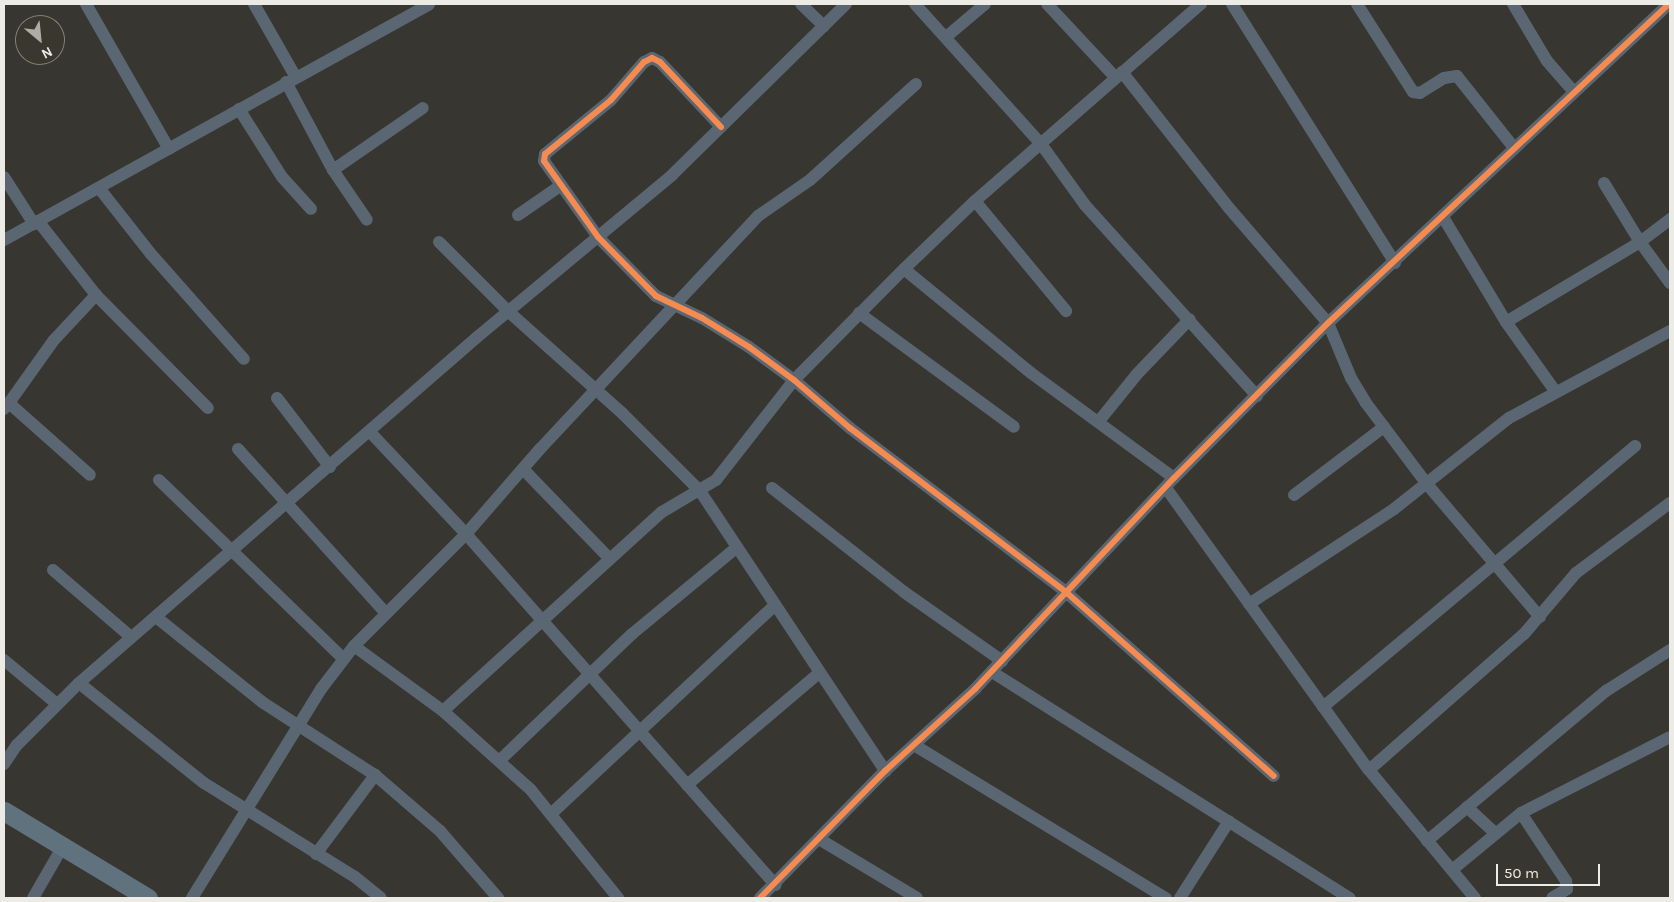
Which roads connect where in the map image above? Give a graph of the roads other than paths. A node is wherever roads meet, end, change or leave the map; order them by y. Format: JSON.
{"nodes":[{"id":1,"x":86,"y":4,"type":"edge"},
{"id":2,"x":254,"y":4,"type":"edge"},
{"id":3,"x":801,"y":4,"type":"edge"},
{"id":4,"x":846,"y":4,"type":"edge"},
{"id":5,"x":916,"y":4,"type":"edge"},
{"id":6,"x":985,"y":4,"type":"edge"},
{"id":7,"x":1201,"y":4,"type":"edge"},
{"id":8,"x":1232,"y":4,"type":"edge"},
{"id":9,"x":1357,"y":4,"type":"edge"},
{"id":10,"x":1512,"y":4,"type":"edge"},
{"id":11,"x":1669,"y":4,"type":"edge"},
{"id":12,"x":422,"y":6,"type":"edge"},
{"id":13,"x":1054,"y":6,"type":"edge"},
{"id":14,"x":824,"y":26,"type":"junction"},
{"id":15,"x":946,"y":37,"type":"junction"},
{"id":16,"x":1119,"y":75,"type":"junction"},
{"id":17,"x":290,"y":79,"type":"junction"},
{"id":18,"x":916,"y":84,"type":"dead end"},
{"id":19,"x":1574,"y":91,"type":"junction"},
{"id":20,"x":423,"y":108,"type":"dead end"},
{"id":21,"x":239,"y":109,"type":"junction"},
{"id":22,"x":721,"y":127,"type":"junction"},
{"id":23,"x":1041,"y":144,"type":"junction"},
{"id":24,"x":1514,"y":148,"type":"junction"},
{"id":25,"x":169,"y":149,"type":"junction"},
{"id":26,"x":334,"y":170,"type":"junction"},
{"id":27,"x":4,"y":177,"type":"edge"},
{"id":28,"x":1604,"y":183,"type":"dead end"},
{"id":29,"x":560,"y":186,"type":"junction"},
{"id":30,"x":99,"y":188,"type":"junction"},
{"id":31,"x":975,"y":201,"type":"junction"},
{"id":32,"x":311,"y":209,"type":"dead end"},
{"id":33,"x":518,"y":215,"type":"dead end"},
{"id":34,"x":1442,"y":217,"type":"junction"},
{"id":35,"x":1670,"y":219,"type":"edge"},
{"id":36,"x":367,"y":220,"type":"dead end"},
{"id":37,"x":36,"y":222,"type":"junction"},
{"id":38,"x":598,"y":237,"type":"junction"},
{"id":39,"x":4,"y":240,"type":"edge"},
{"id":40,"x":439,"y":242,"type":"dead end"},
{"id":41,"x":1640,"y":242,"type":"junction"},
{"id":42,"x":1395,"y":263,"type":"junction"},
{"id":43,"x":904,"y":269,"type":"junction"},
{"id":44,"x":1670,"y":284,"type":"edge"},
{"id":45,"x":96,"y":295,"type":"junction"},
{"id":46,"x":677,"y":306,"type":"junction"},
{"id":47,"x":1066,"y":311,"type":"dead end"},
{"id":48,"x":509,"y":312,"type":"junction"},
{"id":49,"x":859,"y":313,"type":"junction"},
{"id":50,"x":1190,"y":319,"type":"junction"},
{"id":51,"x":1506,"y":322,"type":"junction"},
{"id":52,"x":1328,"y":323,"type":"junction"},
{"id":53,"x":1670,"y":331,"type":"edge"},
{"id":54,"x":244,"y":359,"type":"dead end"},
{"id":55,"x":794,"y":380,"type":"junction"},
{"id":56,"x":594,"y":391,"type":"junction"},
{"id":57,"x":1555,"y":391,"type":"junction"},
{"id":58,"x":1257,"y":396,"type":"junction"},
{"id":59,"x":277,"y":398,"type":"dead end"},
{"id":60,"x":6,"y":406,"type":"edge"},
{"id":61,"x":208,"y":408,"type":"dead end"},
{"id":62,"x":1099,"y":421,"type":"junction"},
{"id":63,"x":1014,"y":427,"type":"dead end"},
{"id":64,"x":1384,"y":427,"type":"junction"},
{"id":65,"x":370,"y":432,"type":"junction"},
{"id":66,"x":1635,"y":446,"type":"dead end"},
{"id":67,"x":238,"y":449,"type":"dead end"},
{"id":68,"x":330,"y":467,"type":"junction"},
{"id":69,"x":523,"y":468,"type":"junction"},
{"id":70,"x":90,"y":475,"type":"dead end"},
{"id":71,"x":1174,"y":478,"type":"junction"},
{"id":72,"x":159,"y":480,"type":"dead end"},
{"id":73,"x":1426,"y":483,"type":"junction"},
{"id":74,"x":772,"y":488,"type":"dead end"},
{"id":75,"x":1166,"y":488,"type":"junction"},
{"id":76,"x":700,"y":491,"type":"junction"},
{"id":77,"x":1294,"y":495,"type":"dead end"},
{"id":78,"x":286,"y":503,"type":"junction"},
{"id":79,"x":1670,"y":503,"type":"edge"},
{"id":80,"x":466,"y":534,"type":"junction"},
{"id":81,"x":737,"y":547,"type":"junction"},
{"id":82,"x":232,"y":552,"type":"junction"},
{"id":83,"x":610,"y":559,"type":"junction"},
{"id":84,"x":1494,"y":565,"type":"junction"},
{"id":85,"x":53,"y":570,"type":"dead end"},
{"id":86,"x":1066,"y":593,"type":"junction"},
{"id":87,"x":1249,"y":604,"type":"junction"},
{"id":88,"x":775,"y":605,"type":"junction"},
{"id":89,"x":385,"y":612,"type":"junction"},
{"id":90,"x":156,"y":617,"type":"junction"},
{"id":91,"x":1540,"y":617,"type":"junction"},
{"id":92,"x":542,"y":620,"type":"junction"},
{"id":93,"x":131,"y":637,"type":"junction"},
{"id":94,"x":354,"y":646,"type":"junction"},
{"id":95,"x":1670,"y":650,"type":"edge"},
{"id":96,"x":344,"y":659,"type":"junction"},
{"id":97,"x":4,"y":660,"type":"edge"},
{"id":98,"x":1002,"y":661,"type":"junction"},
{"id":99,"x":992,"y":672,"type":"junction"},
{"id":100,"x":818,"y":674,"type":"junction"},
{"id":101,"x":589,"y":675,"type":"junction"},
{"id":102,"x":79,"y":683,"type":"junction"},
{"id":103,"x":56,"y":704,"type":"junction"},
{"id":104,"x":1323,"y":706,"type":"junction"},
{"id":105,"x":443,"y":711,"type":"junction"},
{"id":106,"x":298,"y":725,"type":"junction"},
{"id":107,"x":639,"y":731,"type":"junction"},
{"id":108,"x":1670,"y":737,"type":"edge"},
{"id":109,"x":914,"y":745,"type":"junction"},
{"id":110,"x":499,"y":761,"type":"junction"},
{"id":111,"x":4,"y":764,"type":"edge"},
{"id":112,"x":1369,"y":770,"type":"junction"},
{"id":113,"x":885,"y":771,"type":"junction"},
{"id":114,"x":375,"y":775,"type":"junction"},
{"id":115,"x":1274,"y":776,"type":"dead end"},
{"id":116,"x":687,"y":785,"type":"junction"},
{"id":117,"x":1467,"y":807,"type":"junction"},
{"id":118,"x":245,"y":811,"type":"junction"},
{"id":119,"x":4,"y":812,"type":"edge"},
{"id":120,"x":552,"y":813,"type":"junction"},
{"id":121,"x":1521,"y":813,"type":"junction"},
{"id":122,"x":1230,"y":821,"type":"junction"},
{"id":123,"x":1494,"y":832,"type":"junction"},
{"id":124,"x":819,"y":839,"type":"junction"},
{"id":125,"x":1427,"y":841,"type":"junction"},
{"id":126,"x":63,"y":846,"type":"junction"},
{"id":127,"x":316,"y":854,"type":"junction"},
{"id":128,"x":1452,"y":870,"type":"junction"},
{"id":129,"x":775,"y":885,"type":"junction"},
{"id":130,"x":493,"y":897,"type":"edge"},
{"id":131,"x":33,"y":898,"type":"edge"},
{"id":132,"x":148,"y":898,"type":"edge"},
{"id":133,"x":192,"y":898,"type":"edge"},
{"id":134,"x":381,"y":898,"type":"edge"},
{"id":135,"x":618,"y":898,"type":"edge"},
{"id":136,"x":760,"y":898,"type":"edge"},
{"id":137,"x":917,"y":898,"type":"edge"},
{"id":138,"x":1166,"y":898,"type":"edge"},
{"id":139,"x":1180,"y":898,"type":"edge"},
{"id":140,"x":1350,"y":898,"type":"edge"},
{"id":141,"x":1475,"y":898,"type":"edge"},
{"id":142,"x":1552,"y":898,"type":"edge"}],
"edges":[{"from":1,"to":25,"type":"street"},
{"from":2,"to":17,"type":"street"},
{"from":3,"to":14,"type":"street"},
{"from":4,"to":14,"type":"street"},
{"from":5,"to":15,"type":"street"},
{"from":6,"to":15,"type":"street"},
{"from":7,"to":16,"type":"street"},
{"from":8,"to":42,"type":"street"},
{"from":9,"to":24,"type":"street"},
{"from":10,"to":19,"type":"street"},
{"from":11,"to":19,"type":"street"},
{"from":12,"to":17,"type":"street"},
{"from":13,"to":16,"type":"street"},
{"from":14,"to":22,"type":"street"},
{"from":15,"to":23,"type":"street"},
{"from":16,"to":23,"type":"street"},
{"from":16,"to":52,"type":"street"},
{"from":17,"to":21,"type":"street"},
{"from":17,"to":26,"type":"street"},
{"from":18,"to":46,"type":"street"},
{"from":19,"to":24,"type":"street"},
{"from":20,"to":26,"type":"street"},
{"from":21,"to":25,"type":"street"},
{"from":21,"to":32,"type":"street"},
{"from":22,"to":29,"type":"street"},
{"from":22,"to":38,"type":"street"},
{"from":23,"to":31,"type":"street"},
{"from":23,"to":50,"type":"street"},
{"from":24,"to":34,"type":"street"},
{"from":25,"to":30,"type":"street"},
{"from":26,"to":36,"type":"street"},
{"from":27,"to":37,"type":"street"},
{"from":28,"to":41,"type":"street"},
{"from":29,"to":33,"type":"street"},
{"from":29,"to":38,"type":"street"},
{"from":30,"to":37,"type":"street"},
{"from":30,"to":54,"type":"street"},
{"from":31,"to":43,"type":"street"},
{"from":31,"to":47,"type":"street"},
{"from":34,"to":42,"type":"street"},
{"from":34,"to":51,"type":"street"},
{"from":35,"to":41,"type":"street"},
{"from":37,"to":39,"type":"street"},
{"from":37,"to":45,"type":"street"},
{"from":38,"to":46,"type":"street"},
{"from":38,"to":48,"type":"street"},
{"from":40,"to":48,"type":"street"},
{"from":41,"to":44,"type":"street"},
{"from":41,"to":51,"type":"street"},
{"from":42,"to":52,"type":"street"},
{"from":43,"to":49,"type":"street"},
{"from":43,"to":62,"type":"street"},
{"from":45,"to":60,"type":"street"},
{"from":45,"to":61,"type":"street"},
{"from":46,"to":55,"type":"street"},
{"from":46,"to":56,"type":"street"},
{"from":48,"to":56,"type":"street"},
{"from":48,"to":65,"type":"street"},
{"from":49,"to":55,"type":"street"},
{"from":49,"to":63,"type":"street"},
{"from":50,"to":58,"type":"street"},
{"from":50,"to":62,"type":"street"},
{"from":51,"to":57,"type":"street"},
{"from":52,"to":58,"type":"street"},
{"from":52,"to":64,"type":"street"},
{"from":53,"to":57,"type":"street"},
{"from":55,"to":76,"type":"street"},
{"from":55,"to":86,"type":"street"},
{"from":56,"to":69,"type":"street"},
{"from":56,"to":76,"type":"street"},
{"from":57,"to":73,"type":"street"},
{"from":58,"to":71,"type":"street"},
{"from":59,"to":68,"type":"street"},
{"from":60,"to":70,"type":"street"},
{"from":62,"to":71,"type":"street"},
{"from":64,"to":73,"type":"street"},
{"from":64,"to":77,"type":"street"},
{"from":65,"to":68,"type":"street"},
{"from":65,"to":80,"type":"street"},
{"from":66,"to":84,"type":"street"},
{"from":67,"to":78,"type":"street"},
{"from":68,"to":78,"type":"street"},
{"from":69,"to":80,"type":"street"},
{"from":69,"to":83,"type":"street"},
{"from":71,"to":75,"type":"street"},
{"from":72,"to":82,"type":"street"},
{"from":73,"to":84,"type":"street"},
{"from":73,"to":87,"type":"street"},
{"from":74,"to":98,"type":"street"},
{"from":75,"to":86,"type":"street"},
{"from":75,"to":87,"type":"street"},
{"from":76,"to":81,"type":"street"},
{"from":76,"to":83,"type":"street"},
{"from":78,"to":82,"type":"street"},
{"from":78,"to":89,"type":"street"},
{"from":79,"to":91,"type":"street"},
{"from":80,"to":89,"type":"street"},
{"from":80,"to":92,"type":"street"},
{"from":81,"to":88,"type":"street"},
{"from":81,"to":101,"type":"street"},
{"from":82,"to":90,"type":"street"},
{"from":82,"to":96,"type":"street"},
{"from":83,"to":92,"type":"street"},
{"from":84,"to":91,"type":"street"},
{"from":84,"to":104,"type":"street"},
{"from":85,"to":93,"type":"street"},
{"from":86,"to":98,"type":"street"},
{"from":86,"to":115,"type":"street"},
{"from":87,"to":104,"type":"street"},
{"from":88,"to":100,"type":"street"},
{"from":88,"to":107,"type":"street"},
{"from":89,"to":94,"type":"street"},
{"from":90,"to":93,"type":"street"},
{"from":90,"to":106,"type":"street"},
{"from":91,"to":112,"type":"street"},
{"from":92,"to":101,"type":"street"},
{"from":92,"to":105,"type":"street"},
{"from":93,"to":102,"type":"street"},
{"from":94,"to":96,"type":"street"},
{"from":94,"to":105,"type":"street"},
{"from":95,"to":117,"type":"street"},
{"from":96,"to":106,"type":"street"},
{"from":97,"to":103,"type":"street"},
{"from":98,"to":99,"type":"street"},
{"from":99,"to":109,"type":"street"},
{"from":99,"to":122,"type":"street"},
{"from":100,"to":113,"type":"street"},
{"from":100,"to":116,"type":"street"},
{"from":101,"to":107,"type":"street"},
{"from":101,"to":110,"type":"street"},
{"from":102,"to":103,"type":"street"},
{"from":102,"to":118,"type":"street"},
{"from":103,"to":111,"type":"street"},
{"from":104,"to":112,"type":"street"},
{"from":105,"to":110,"type":"street"},
{"from":106,"to":114,"type":"street"},
{"from":106,"to":118,"type":"street"},
{"from":107,"to":116,"type":"street"},
{"from":107,"to":120,"type":"street"},
{"from":108,"to":121,"type":"street"},
{"from":109,"to":113,"type":"street"},
{"from":109,"to":138,"type":"street"},
{"from":110,"to":120,"type":"street"},
{"from":112,"to":125,"type":"street"},
{"from":113,"to":124,"type":"street"},
{"from":114,"to":127,"type":"street"},
{"from":114,"to":130,"type":"street"},
{"from":116,"to":129,"type":"street"},
{"from":117,"to":123,"type":"street"},
{"from":117,"to":125,"type":"street"},
{"from":118,"to":127,"type":"street"},
{"from":118,"to":133,"type":"street"},
{"from":119,"to":126,"type":"main road"},
{"from":120,"to":135,"type":"street"},
{"from":121,"to":123,"type":"street"},
{"from":121,"to":142,"type":"street"},
{"from":122,"to":139,"type":"street"},
{"from":122,"to":140,"type":"street"},
{"from":123,"to":128,"type":"street"},
{"from":124,"to":129,"type":"street"},
{"from":124,"to":137,"type":"street"},
{"from":125,"to":128,"type":"street"},
{"from":126,"to":131,"type":"street"},
{"from":126,"to":132,"type":"main road"},
{"from":127,"to":134,"type":"street"},
{"from":128,"to":141,"type":"street"},
{"from":129,"to":136,"type":"street"}]}
